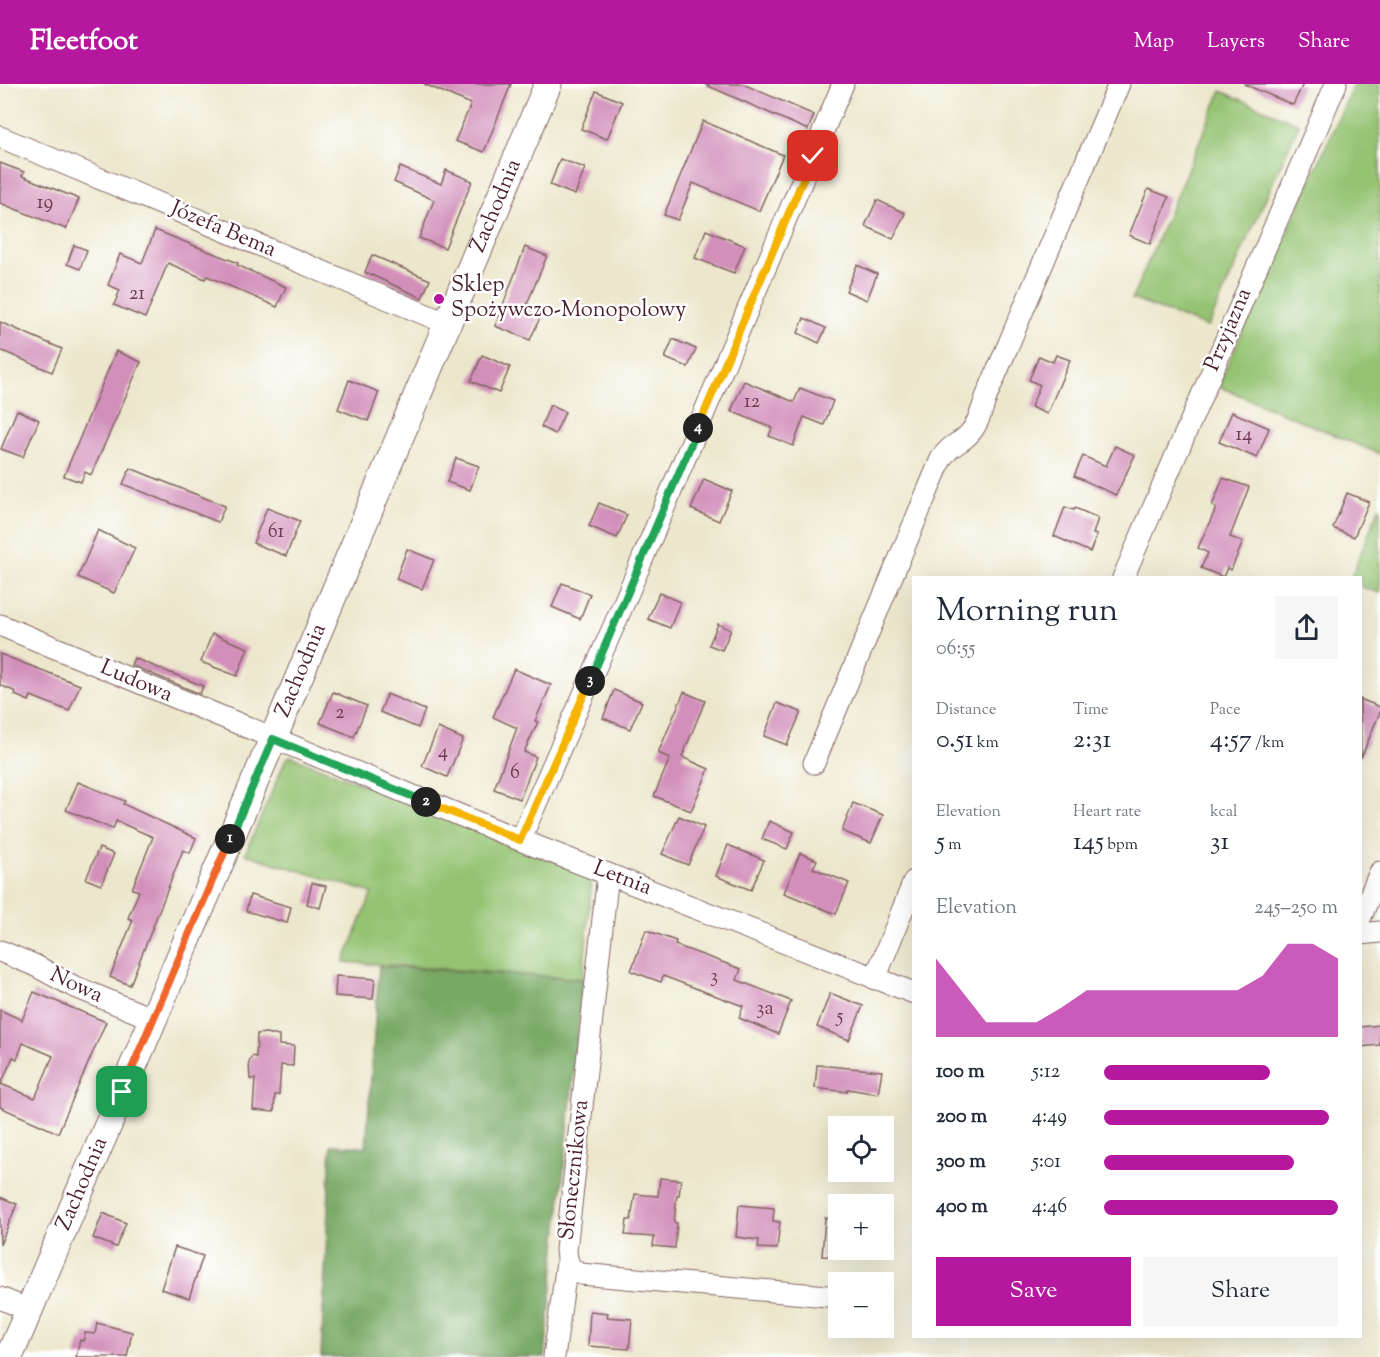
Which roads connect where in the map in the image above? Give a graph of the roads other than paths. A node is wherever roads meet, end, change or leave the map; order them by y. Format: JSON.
{"nodes":[{"id":1,"x":548,"y":84,"type":"edge"},
{"id":2,"x":843,"y":84,"type":"edge"},
{"id":3,"x":1119,"y":84,"type":"edge"},
{"id":4,"x":1336,"y":84,"type":"edge"},
{"id":5,"x":0,"y":137,"type":"edge"},
{"id":6,"x":446,"y":323,"type":"junction"},
{"id":7,"x":1124,"y":576,"type":"edge"},
{"id":8,"x":0,"y":625,"type":"edge"},
{"id":9,"x":273,"y":739,"type":"junction"},
{"id":10,"x":814,"y":763,"type":"dead end"},
{"id":11,"x":520,"y":840,"type":"junction"},
{"id":12,"x":1380,"y":872,"type":"edge"},
{"id":13,"x":608,"y":874,"type":"junction"},
{"id":14,"x":912,"y":886,"type":"edge"},
{"id":15,"x":1362,"y":914,"type":"edge"},
{"id":16,"x":1380,"y":932,"type":"edge"},
{"id":17,"x":1362,"y":934,"type":"edge"},
{"id":18,"x":0,"y":951,"type":"edge"},
{"id":19,"x":875,"y":979,"type":"junction"},
{"id":20,"x":912,"y":992,"type":"edge"},
{"id":21,"x":153,"y":1019,"type":"junction"},
{"id":22,"x":567,"y":1262,"type":"junction"},
{"id":23,"x":828,"y":1296,"type":"edge"},
{"id":24,"x":0,"y":1298,"type":"edge"},
{"id":25,"x":29,"y":1310,"type":"junction"},
{"id":26,"x":9,"y":1357,"type":"edge"},
{"id":27,"x":554,"y":1357,"type":"edge"}],
"edges":[{"from":1,"to":6,"type":"street","name":"Zachodnia"},
{"from":2,"to":11,"type":"street"},
{"from":3,"to":10,"type":"street"},
{"from":4,"to":7,"type":"street","name":"Przyjazna"},
{"from":5,"to":6,"type":"street","name":"Józefa Bema"},
{"from":6,"to":9,"type":"street","name":"Zachodnia"},
{"from":8,"to":9,"type":"street","name":"Ludowa"},
{"from":9,"to":11,"type":"street","name":"Letnia"},
{"from":9,"to":21,"type":"street","name":"Zachodnia"},
{"from":11,"to":13,"type":"street","name":"Letnia"},
{"from":12,"to":15,"type":"street"},
{"from":13,"to":19,"type":"street","name":"Letnia"},
{"from":13,"to":22,"type":"street","name":"Słonecznikowa"},
{"from":14,"to":19,"type":"street"},
{"from":16,"to":17,"type":"street"},
{"from":18,"to":21,"type":"street","name":"Nowa"},
{"from":19,"to":20,"type":"street","name":"Letnia"},
{"from":21,"to":25,"type":"street","name":"Zachodnia"},
{"from":22,"to":23,"type":"street","name":"Słonecznikowa"},
{"from":22,"to":27,"type":"street"},
{"from":24,"to":25,"type":"street"},
{"from":25,"to":26,"type":"street","name":"Zachodnia"}]}
